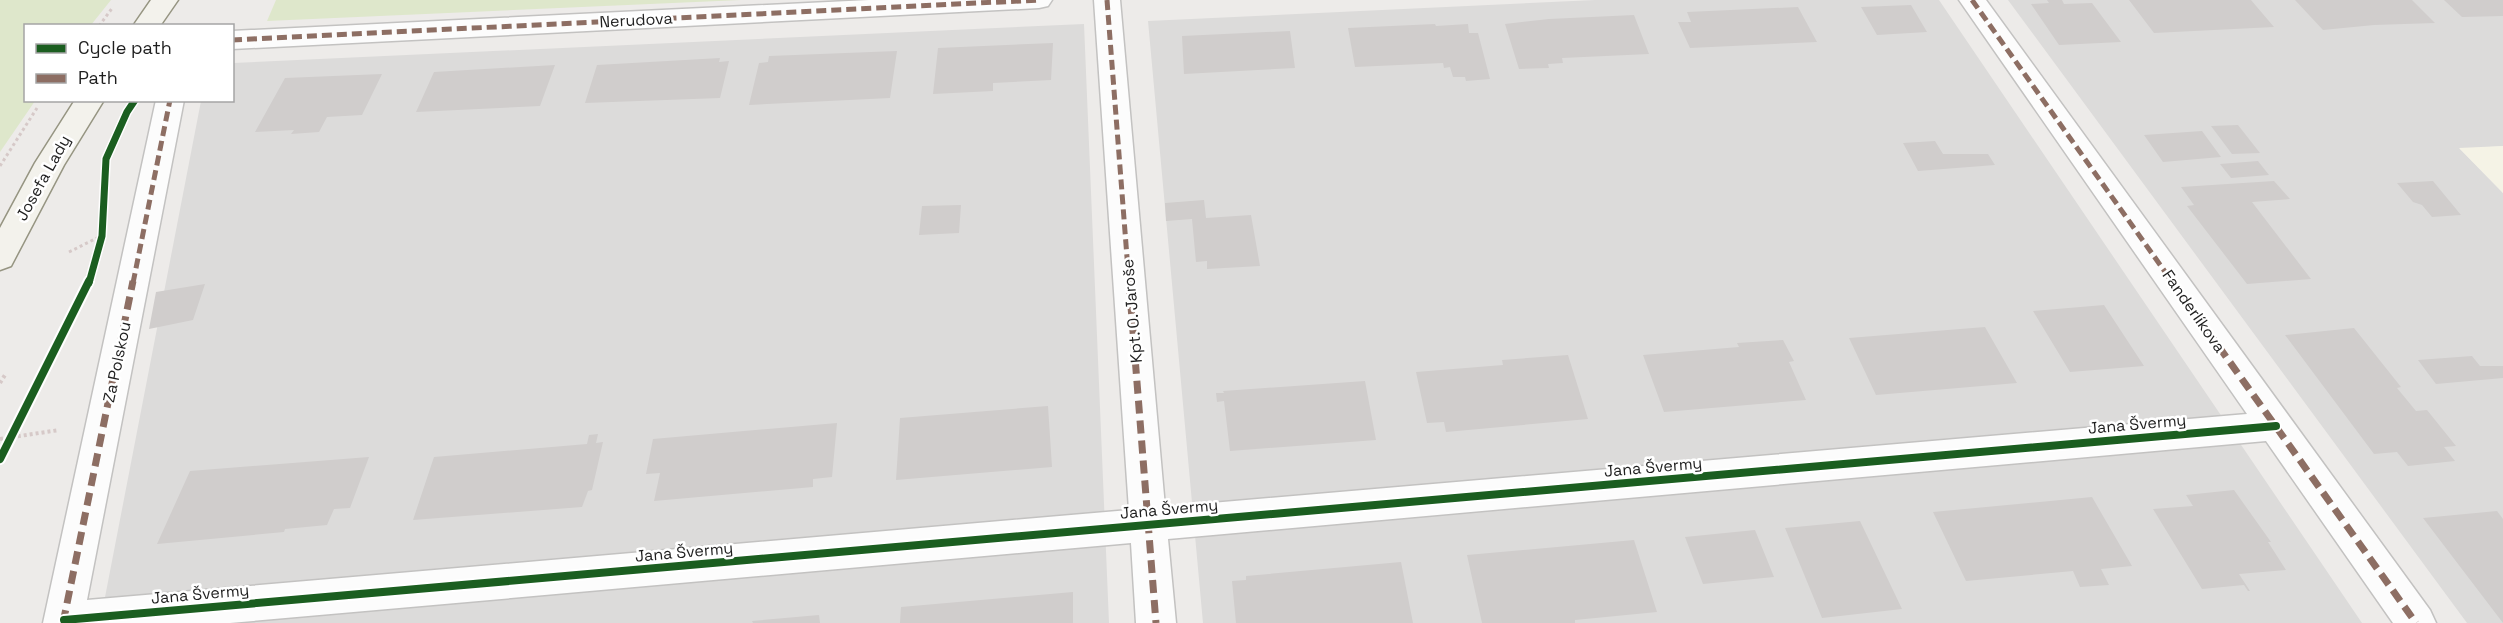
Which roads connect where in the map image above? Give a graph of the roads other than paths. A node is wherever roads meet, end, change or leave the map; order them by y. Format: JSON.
{"nodes":[{"id":1,"x":165,"y":0,"type":"edge"},
{"id":2,"x":1039,"y":0,"type":"edge"},
{"id":3,"x":1107,"y":0,"type":"edge"},
{"id":4,"x":1972,"y":0,"type":"edge"},
{"id":5,"x":147,"y":24,"type":"edge"},
{"id":6,"x":234,"y":40,"type":"edge"},
{"id":7,"x":89,"y":102,"type":"edge"},
{"id":8,"x":170,"y":102,"type":"edge"},
{"id":9,"x":0,"y":258,"type":"edge"},
{"id":10,"x":2276,"y":426,"type":"junction"},
{"id":11,"x":1148,"y":524,"type":"junction"},
{"id":12,"x":63,"y":621,"type":"edge"},
{"id":13,"x":1156,"y":623,"type":"edge"},
{"id":14,"x":2416,"y":623,"type":"edge"}],
"edges":[{"from":1,"to":5,"type":"street"},
{"from":2,"to":6,"type":"street","name":"Nerudova"},
{"from":3,"to":11,"type":"street","name":"Kpt. O. Jaroše"},
{"from":4,"to":10,"type":"street","name":"Fanderlíkova"},
{"from":7,"to":9,"type":"street","name":"Josefa Lady"},
{"from":8,"to":12,"type":"street","name":"Za Polskou"},
{"from":10,"to":11,"type":"street","name":"Jana Švermy"},
{"from":10,"to":14,"type":"street","name":"Fanderlíkova"},
{"from":11,"to":12,"type":"street","name":"Jana Švermy"},
{"from":11,"to":13,"type":"street","name":"Kpt. O. Jaroše"}]}
